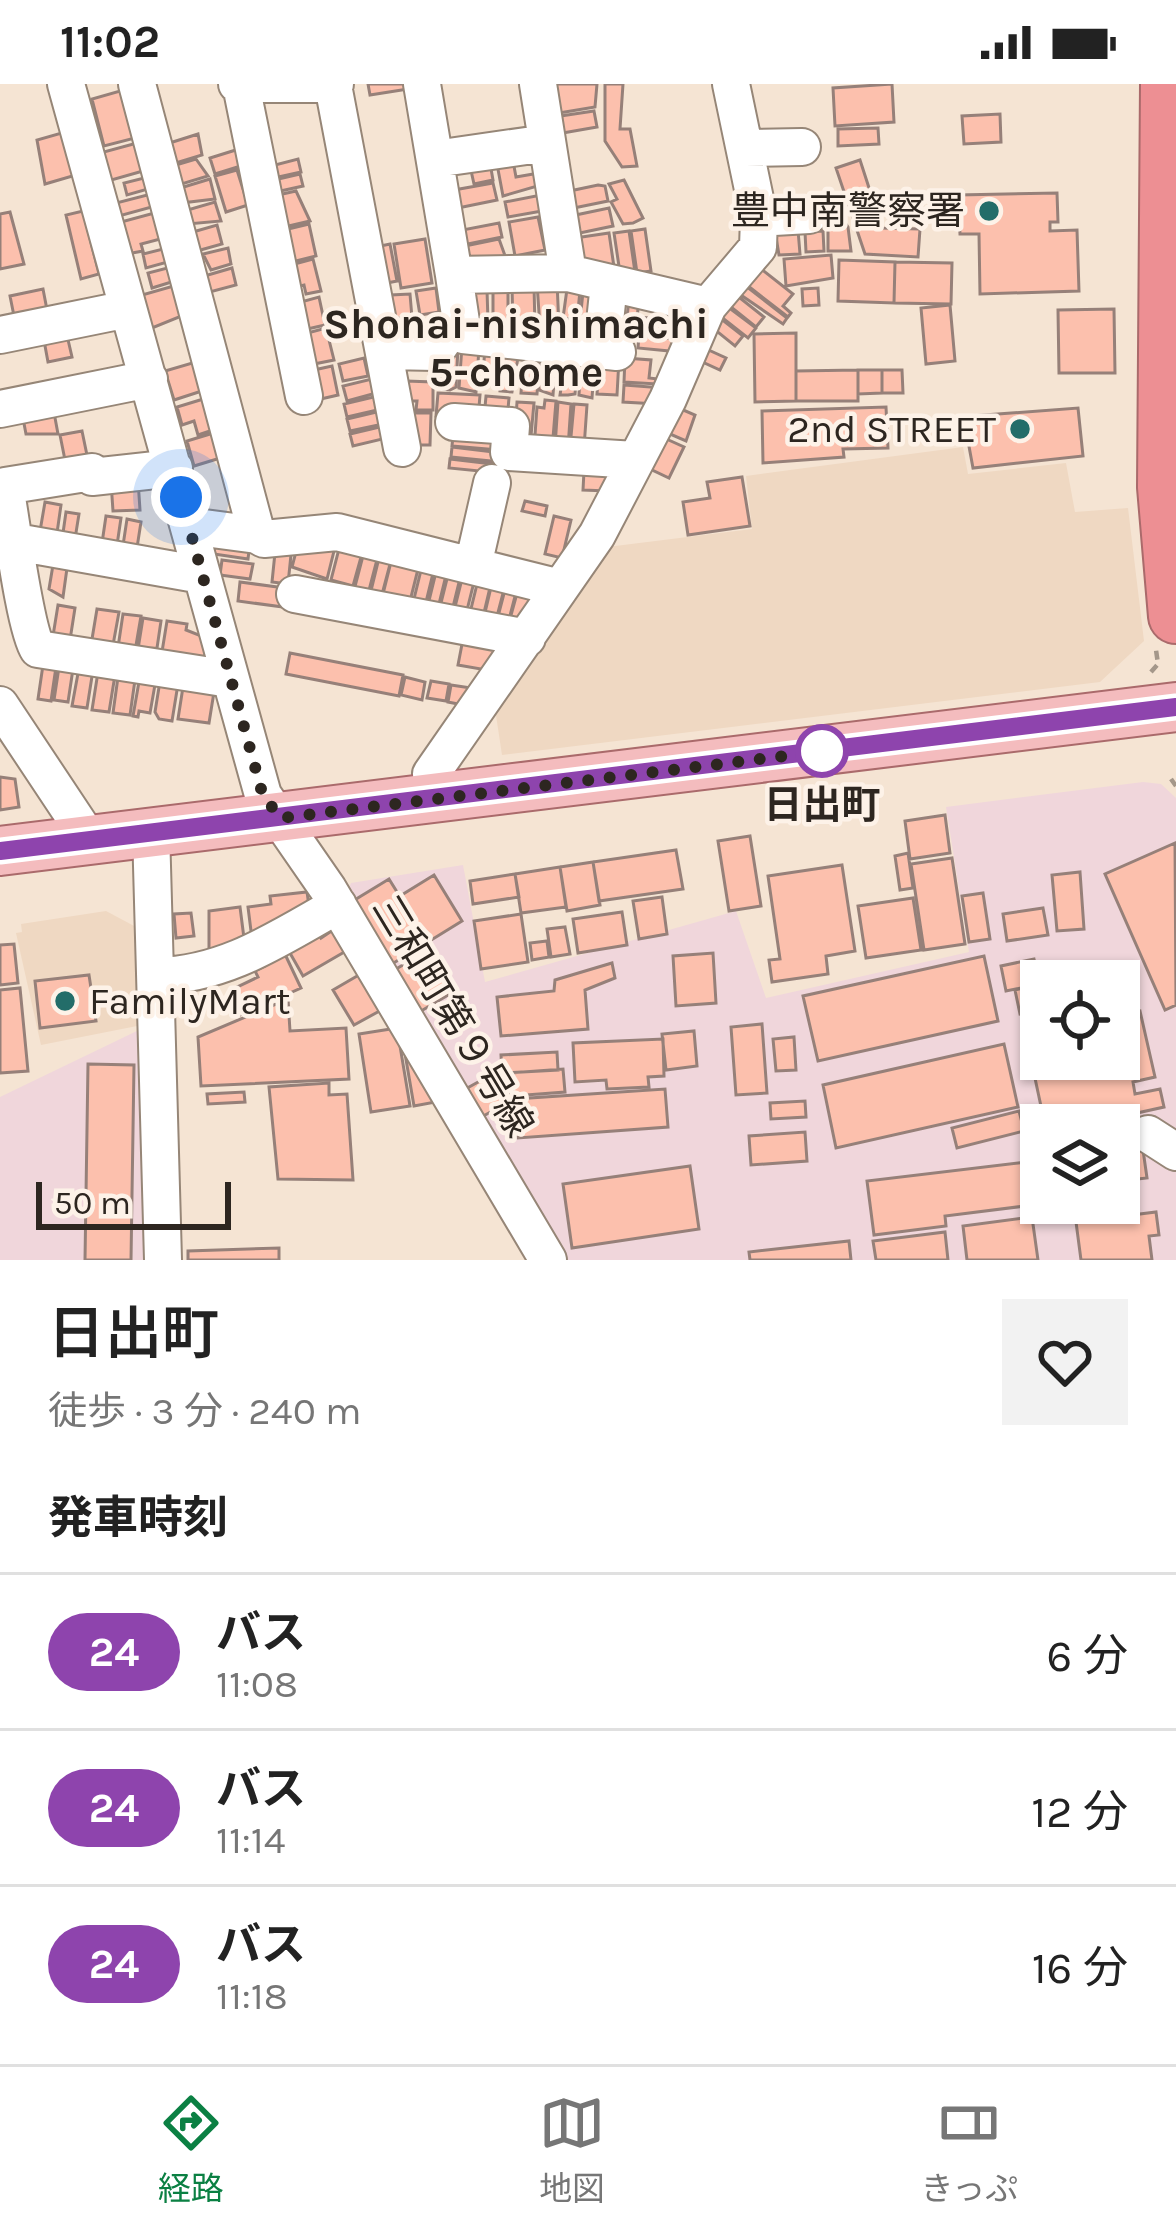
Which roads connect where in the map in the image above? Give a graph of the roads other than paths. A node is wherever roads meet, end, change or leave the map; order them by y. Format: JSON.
{"nodes":[{"id":1,"x":67,"y":84,"type":"edge"},
{"id":2,"x":137,"y":84,"type":"edge"},
{"id":3,"x":239,"y":84,"type":"edge"},
{"id":4,"x":334,"y":84,"type":"edge"},
{"id":5,"x":422,"y":84,"type":"edge"},
{"id":6,"x":538,"y":84,"type":"edge"},
{"id":7,"x":731,"y":84,"type":"edge"},
{"id":8,"x":1168,"y":84,"type":"edge"},
{"id":9,"x":547,"y":143,"type":"junction"},
{"id":10,"x":802,"y":147,"type":"dead end"},
{"id":11,"x":745,"y":148,"type":"junction"},
{"id":12,"x":435,"y":160,"type":"junction"},
{"id":13,"x":809,"y":215,"type":"dead end"},
{"id":14,"x":759,"y":218,"type":"junction"},
{"id":15,"x":1172,"y":218,"type":"edge"},
{"id":16,"x":568,"y":273,"type":"junction"},
{"id":17,"x":454,"y":275,"type":"junction"},
{"id":18,"x":609,"y":283,"type":"junction"},
{"id":19,"x":708,"y":306,"type":"junction"},
{"id":20,"x":128,"y":309,"type":"junction"},
{"id":21,"x":460,"y":317,"type":"junction"},
{"id":22,"x":0,"y":335,"type":"edge"},
{"id":23,"x":386,"y":351,"type":"junction"},
{"id":24,"x":149,"y":379,"type":"junction"},
{"id":25,"x":304,"y":396,"type":"dead end"},
{"id":26,"x":0,"y":410,"type":"edge"},
{"id":27,"x":454,"y":422,"type":"dead end"},
{"id":28,"x":402,"y":448,"type":"dead end"},
{"id":29,"x":634,"y":460,"type":"junction"},
{"id":30,"x":173,"y":469,"type":"junction"},
{"id":31,"x":503,"y":469,"type":"junction"},
{"id":32,"x":189,"y":526,"type":"junction"},
{"id":33,"x":257,"y":535,"type":"junction"},
{"id":34,"x":16,"y":542,"type":"junction"},
{"id":35,"x":472,"y":566,"type":"junction"},
{"id":36,"x":202,"y":575,"type":"junction"},
{"id":37,"x":560,"y":588,"type":"junction"},
{"id":38,"x":295,"y":594,"type":"dead end"},
{"id":39,"x":1176,"y":616,"type":"edge"},
{"id":40,"x":527,"y":638,"type":"junction"},
{"id":41,"x":230,"y":680,"type":"junction"},
{"id":42,"x":0,"y":705,"type":"edge"},
{"id":43,"x":1176,"y":707,"type":"edge"},
{"id":44,"x":436,"y":799,"type":"junction"},
{"id":45,"x":281,"y":818,"type":"junction"},
{"id":46,"x":151,"y":830,"type":"junction"},
{"id":47,"x":89,"y":839,"type":"junction"},
{"id":48,"x":0,"y":850,"type":"edge"},
{"id":49,"x":338,"y":905,"type":"junction"},
{"id":50,"x":157,"y":976,"type":"junction"},
{"id":51,"x":163,"y":1260,"type":"edge"},
{"id":52,"x":548,"y":1260,"type":"edge"}],
"edges":[{"from":1,"to":20,"type":"street","name":"三和町第９号線"},
{"from":2,"to":33,"type":"street"},
{"from":3,"to":4,"type":"street"},
{"from":3,"to":25,"type":"street"},
{"from":4,"to":23,"type":"street"},
{"from":5,"to":12,"type":"street"},
{"from":6,"to":9,"type":"street"},
{"from":7,"to":11,"type":"street"},
{"from":8,"to":15,"type":"highway"},
{"from":9,"to":12,"type":"street"},
{"from":9,"to":16,"type":"street"},
{"from":10,"to":11,"type":"street"},
{"from":11,"to":14,"type":"street"},
{"from":12,"to":17,"type":"street"},
{"from":13,"to":14,"type":"street"},
{"from":14,"to":19,"type":"street"},
{"from":15,"to":39,"type":"highway"},
{"from":16,"to":17,"type":"street"},
{"from":16,"to":18,"type":"street"},
{"from":17,"to":21,"type":"street"},
{"from":18,"to":19,"type":"street"},
{"from":18,"to":21,"type":"street"},
{"from":19,"to":29,"type":"street"},
{"from":20,"to":22,"type":"street"},
{"from":20,"to":24,"type":"street","name":"三和町第９号線"},
{"from":21,"to":23,"type":"street"},
{"from":23,"to":28,"type":"street"},
{"from":24,"to":26,"type":"street"},
{"from":24,"to":30,"type":"street","name":"三和町第９号線"},
{"from":27,"to":31,"type":"street"},
{"from":29,"to":31,"type":"street"},
{"from":29,"to":37,"type":"street"},
{"from":30,"to":32,"type":"street","name":"三和町第９号線"},
{"from":30,"to":34,"type":"street"},
{"from":31,"to":35,"type":"street"},
{"from":32,"to":33,"type":"street"},
{"from":32,"to":36,"type":"street","name":"三和町第９号線"},
{"from":33,"to":35,"type":"street"},
{"from":34,"to":36,"type":"street"},
{"from":34,"to":41,"type":"street"},
{"from":35,"to":37,"type":"street"},
{"from":36,"to":41,"type":"street","name":"三和町第９号線"},
{"from":37,"to":40,"type":"street"},
{"from":38,"to":40,"type":"street"},
{"from":40,"to":44,"type":"street"},
{"from":41,"to":45,"type":"street","name":"三和町第９号線"},
{"from":42,"to":47,"type":"street"},
{"from":43,"to":44,"type":"main road"},
{"from":44,"to":45,"type":"main road"},
{"from":45,"to":46,"type":"main road"},
{"from":45,"to":49,"type":"street","name":"三和町第９号線"},
{"from":46,"to":47,"type":"main road"},
{"from":46,"to":50,"type":"street"},
{"from":47,"to":48,"type":"main road"},
{"from":49,"to":50,"type":"street"},
{"from":49,"to":52,"type":"street","name":"三和町第９号線"},
{"from":50,"to":51,"type":"street"}]}
